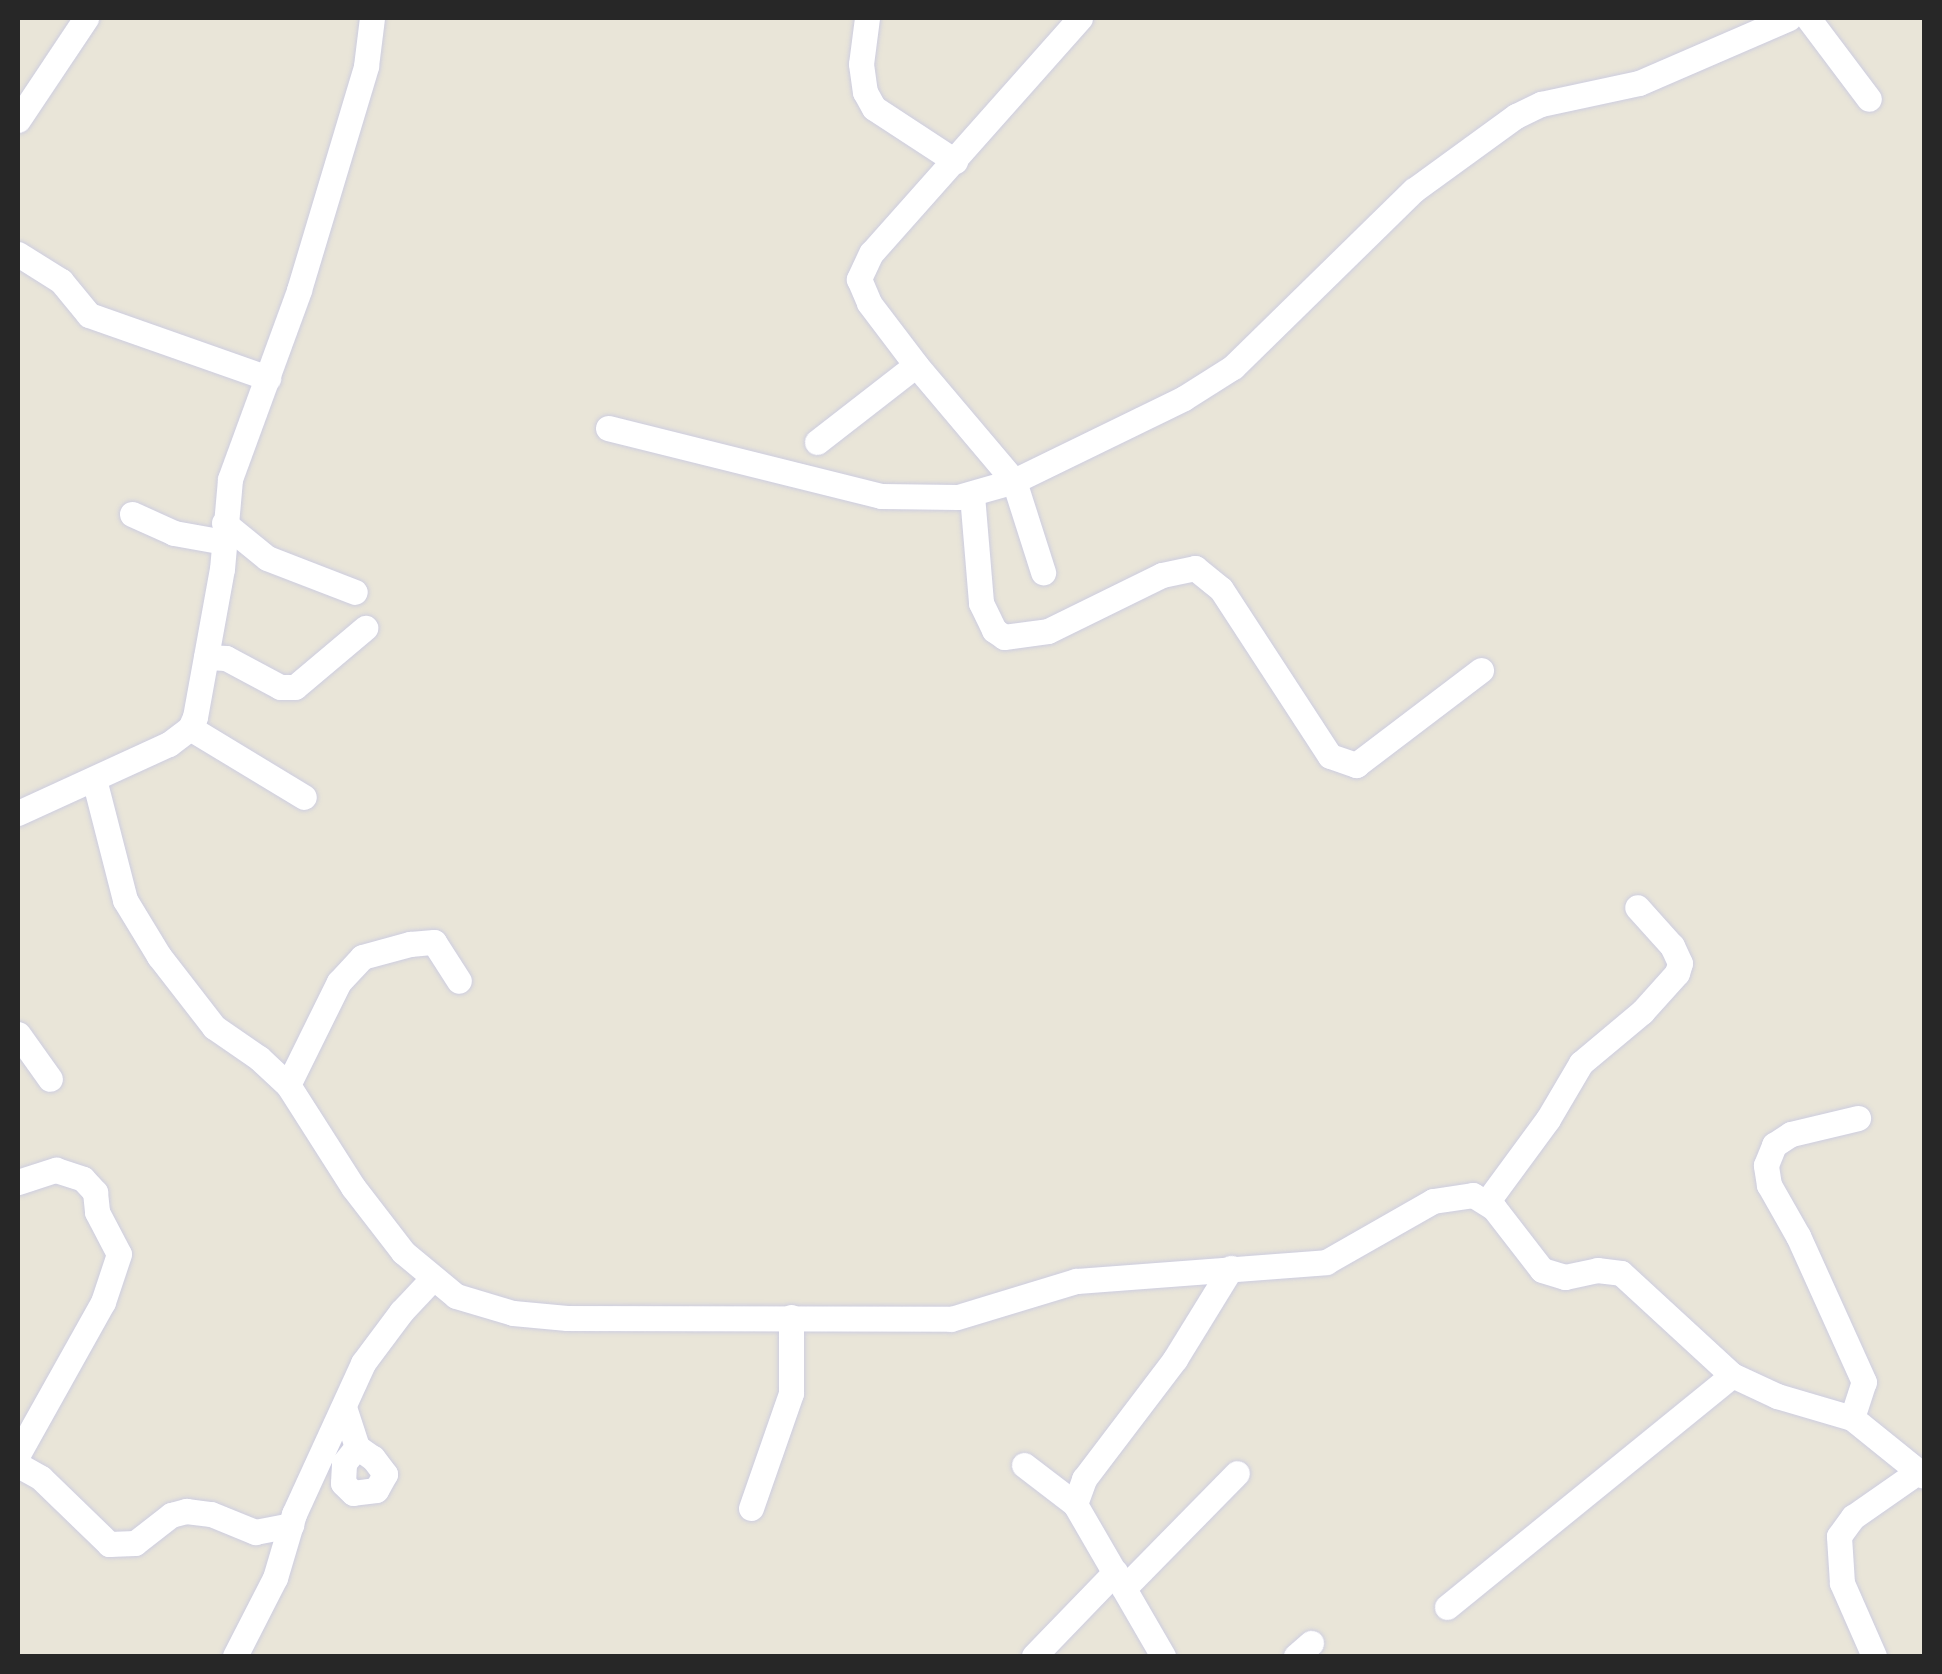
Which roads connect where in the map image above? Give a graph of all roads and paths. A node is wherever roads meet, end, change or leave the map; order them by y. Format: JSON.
{"nodes":[{"id":1,"x":86,"y":18,"type":"edge"},
{"id":2,"x":372,"y":18,"type":"edge"},
{"id":3,"x":867,"y":18,"type":"edge"},
{"id":4,"x":1080,"y":18,"type":"edge"},
{"id":5,"x":1789,"y":18,"type":"edge"},
{"id":6,"x":1808,"y":18,"type":"edge"},
{"id":7,"x":1870,"y":100,"type":"dead end"},
{"id":8,"x":18,"y":120,"type":"edge"},
{"id":9,"x":955,"y":161,"type":"junction"},
{"id":10,"x":18,"y":254,"type":"edge"},
{"id":11,"x":916,"y":365,"type":"junction"},
{"id":12,"x":268,"y":378,"type":"junction"},
{"id":13,"x":608,"y":428,"type":"dead end"},
{"id":14,"x":817,"y":442,"type":"dead end"},
{"id":15,"x":1014,"y":482,"type":"junction"},
{"id":16,"x":972,"y":495,"type":"junction"},
{"id":17,"x":132,"y":514,"type":"dead end"},
{"id":18,"x":224,"y":532,"type":"junction"},
{"id":19,"x":1043,"y":572,"type":"dead end"},
{"id":20,"x":355,"y":592,"type":"dead end"},
{"id":21,"x":365,"y":628,"type":"dead end"},
{"id":22,"x":206,"y":657,"type":"junction"},
{"id":23,"x":1481,"y":670,"type":"dead end"},
{"id":24,"x":190,"y":728,"type":"junction"},
{"id":25,"x":94,"y":779,"type":"junction"},
{"id":26,"x":304,"y":797,"type":"dead end"},
{"id":27,"x":18,"y":814,"type":"edge"},
{"id":28,"x":1637,"y":908,"type":"dead end"},
{"id":29,"x":459,"y":982,"type":"dead end"},
{"id":30,"x":18,"y":1034,"type":"edge"},
{"id":31,"x":50,"y":1079,"type":"dead end"},
{"id":32,"x":288,"y":1085,"type":"junction"},
{"id":33,"x":1858,"y":1118,"type":"dead end"},
{"id":34,"x":18,"y":1182,"type":"edge"},
{"id":35,"x":1487,"y":1202,"type":"junction"},
{"id":36,"x":1230,"y":1268,"type":"junction"},
{"id":37,"x":432,"y":1279,"type":"junction"},
{"id":38,"x":790,"y":1317,"type":"junction"},
{"id":39,"x":1732,"y":1375,"type":"junction"},
{"id":40,"x":344,"y":1407,"type":"junction"},
{"id":41,"x":1852,"y":1418,"type":"junction"},
{"id":42,"x":357,"y":1447,"type":"dead end"},
{"id":43,"x":18,"y":1454,"type":"edge"},
{"id":44,"x":18,"y":1465,"type":"edge"},
{"id":45,"x":1024,"y":1465,"type":"dead end"},
{"id":46,"x":1237,"y":1472,"type":"dead end"},
{"id":47,"x":1922,"y":1474,"type":"edge"},
{"id":48,"x":1075,"y":1504,"type":"junction"},
{"id":49,"x":750,"y":1508,"type":"dead end"},
{"id":50,"x":291,"y":1526,"type":"junction"},
{"id":51,"x":1119,"y":1580,"type":"junction"},
{"id":52,"x":1447,"y":1607,"type":"dead end"},
{"id":53,"x":235,"y":1656,"type":"edge"},
{"id":54,"x":1034,"y":1656,"type":"edge"},
{"id":55,"x":1163,"y":1656,"type":"edge"},
{"id":56,"x":1874,"y":1656,"type":"edge"}],
"edges":[{"from":1,"to":8,"type":"street"},
{"from":2,"to":12,"type":"street"},
{"from":3,"to":9,"type":"street"},
{"from":4,"to":9,"type":"street"},
{"from":5,"to":15,"type":"street"},
{"from":6,"to":7,"type":"street"},
{"from":9,"to":11,"type":"street"},
{"from":10,"to":12,"type":"street"},
{"from":11,"to":14,"type":"street"},
{"from":11,"to":15,"type":"street"},
{"from":12,"to":18,"type":"street"},
{"from":13,"to":16,"type":"street"},
{"from":15,"to":16,"type":"street"},
{"from":15,"to":19,"type":"street"},
{"from":16,"to":23,"type":"street"},
{"from":17,"to":18,"type":"street"},
{"from":18,"to":20,"type":"street"},
{"from":18,"to":22,"type":"street"},
{"from":21,"to":22,"type":"street"},
{"from":22,"to":24,"type":"street"},
{"from":24,"to":25,"type":"street"},
{"from":24,"to":26,"type":"street"},
{"from":25,"to":27,"type":"street"},
{"from":25,"to":32,"type":"street"},
{"from":28,"to":35,"type":"street"},
{"from":29,"to":32,"type":"street"},
{"from":30,"to":31,"type":"street"},
{"from":32,"to":37,"type":"street"},
{"from":33,"to":41,"type":"street"},
{"from":34,"to":43,"type":"street"},
{"from":35,"to":36,"type":"street"},
{"from":35,"to":39,"type":"street"},
{"from":36,"to":38,"type":"street"},
{"from":36,"to":48,"type":"street"},
{"from":37,"to":38,"type":"street"},
{"from":37,"to":40,"type":"street"},
{"from":38,"to":49,"type":"street"},
{"from":39,"to":41,"type":"street"},
{"from":39,"to":52,"type":"street"},
{"from":40,"to":42,"type":"street"},
{"from":40,"to":50,"type":"street"},
{"from":41,"to":47,"type":"street"},
{"from":44,"to":50,"type":"street"},
{"from":45,"to":48,"type":"street"},
{"from":46,"to":51,"type":"street"},
{"from":47,"to":56,"type":"street"},
{"from":48,"to":51,"type":"street"},
{"from":50,"to":53,"type":"street"},
{"from":51,"to":54,"type":"street"},
{"from":51,"to":55,"type":"street"}]}
